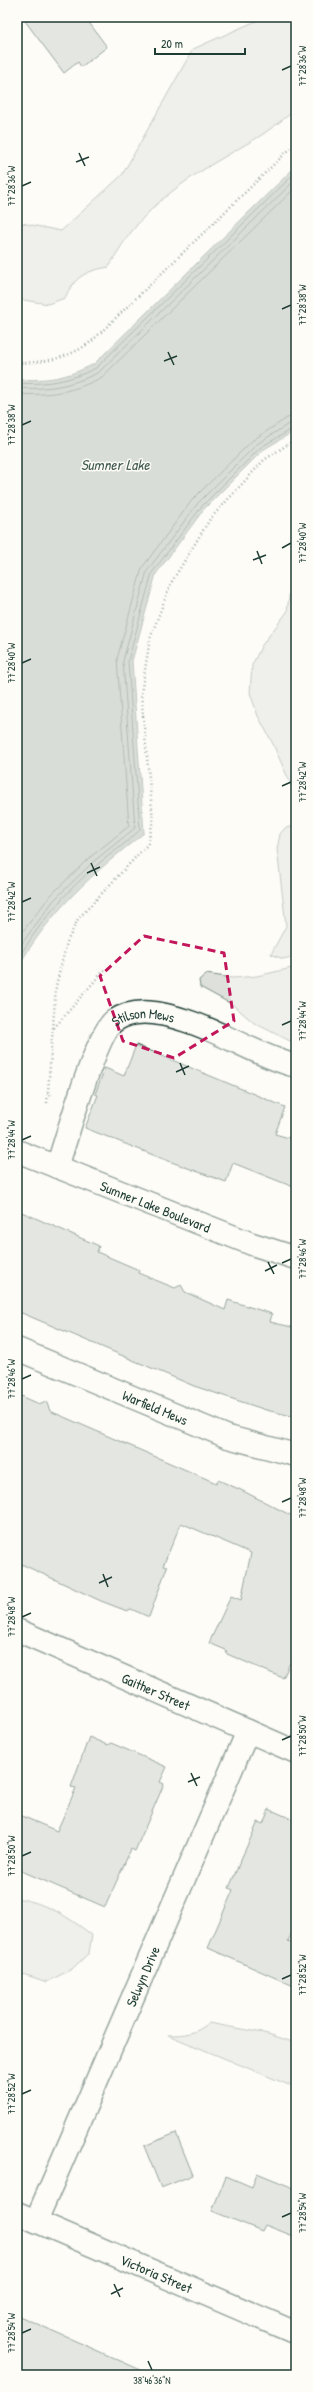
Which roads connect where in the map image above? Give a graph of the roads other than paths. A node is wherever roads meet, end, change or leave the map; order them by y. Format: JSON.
{"nodes":[{"id":1,"x":296,"y":1066,"type":"edge"},
{"id":2,"x":17,"y":1151,"type":"edge"},
{"id":3,"x":57,"y":1167,"type":"junction"},
{"id":4,"x":296,"y":1258,"type":"edge"},
{"id":5,"x":17,"y":1349,"type":"edge"},
{"id":6,"x":296,"y":1455,"type":"edge"},
{"id":7,"x":17,"y":1630,"type":"edge"},
{"id":8,"x":248,"y":1731,"type":"junction"},
{"id":9,"x":296,"y":1752,"type":"edge"},
{"id":10,"x":26,"y":2217,"type":"edge"},
{"id":11,"x":296,"y":2333,"type":"edge"}],
"edges":[{"from":1,"to":3,"type":"street","name":"Stilson Mews"},
{"from":2,"to":3,"type":"street","name":"Sumner Lake Boulevard"},
{"from":3,"to":4,"type":"street","name":"Sumner Lake Boulevard"},
{"from":5,"to":6,"type":"street","name":"Warfield Mews"},
{"from":7,"to":8,"type":"street","name":"Gaither Street"},
{"from":8,"to":9,"type":"street","name":"Gaither Street"},
{"from":8,"to":10,"type":"street","name":"Selwyn Drive"},
{"from":10,"to":11,"type":"street","name":"Victoria Street"}]}
